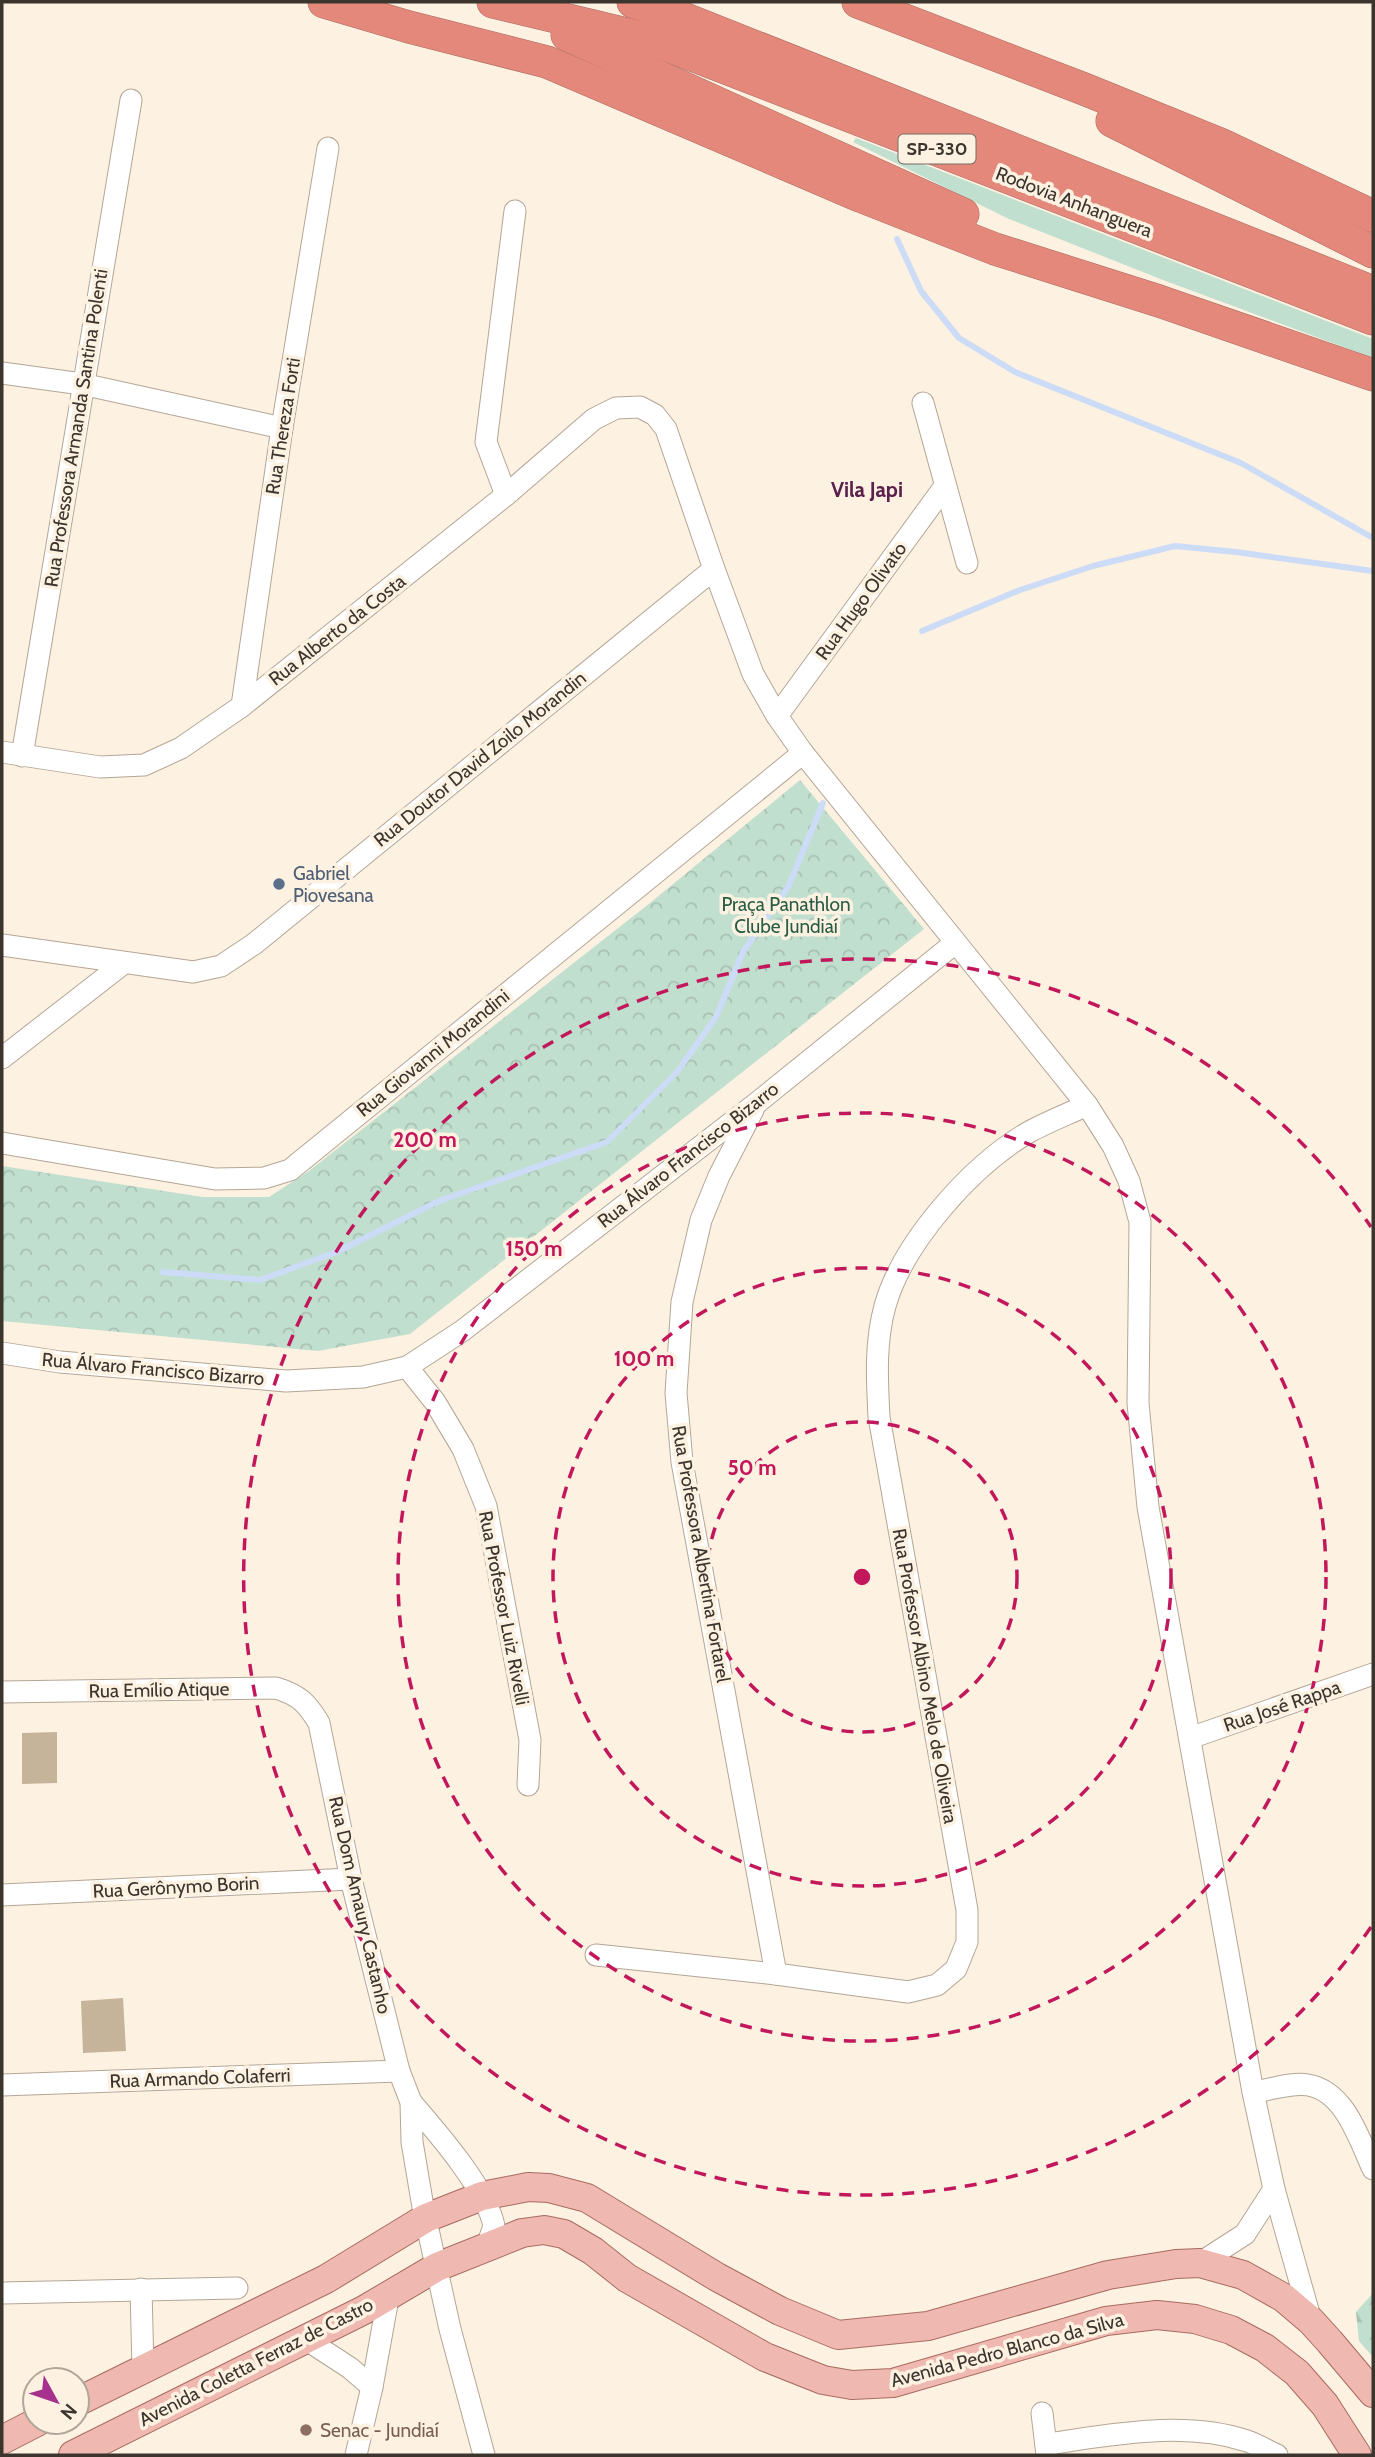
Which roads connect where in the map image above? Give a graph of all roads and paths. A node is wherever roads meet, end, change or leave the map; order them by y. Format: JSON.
{"nodes":[{"id":1,"x":324,"y":2,"type":"edge"},
{"id":2,"x":494,"y":2,"type":"edge"},
{"id":3,"x":633,"y":2,"type":"edge"},
{"id":4,"x":871,"y":7,"type":"edge"},
{"id":5,"x":131,"y":100,"type":"dead end"},
{"id":6,"x":328,"y":148,"type":"dead end"},
{"id":7,"x":515,"y":211,"type":"dead end"},
{"id":8,"x":1373,"y":216,"type":"edge"},
{"id":9,"x":1373,"y":252,"type":"edge"},
{"id":10,"x":1373,"y":292,"type":"edge"},
{"id":11,"x":1373,"y":319,"type":"edge"},
{"id":12,"x":1340,"y":362,"type":"junction"},
{"id":13,"x":2,"y":373,"type":"edge"},
{"id":14,"x":1373,"y":374,"type":"edge"},
{"id":15,"x":82,"y":384,"type":"junction"},
{"id":16,"x":923,"y":403,"type":"dead end"},
{"id":17,"x":282,"y":428,"type":"junction"},
{"id":18,"x":945,"y":486,"type":"junction"},
{"id":19,"x":506,"y":495,"type":"junction"},
{"id":20,"x":967,"y":563,"type":"dead end"},
{"id":21,"x":714,"y":569,"type":"junction"},
{"id":22,"x":242,"y":706,"type":"junction"},
{"id":23,"x":777,"y":716,"type":"junction"},
{"id":24,"x":803,"y":753,"type":"junction"},
{"id":25,"x":12,"y":754,"type":"edge"},
{"id":26,"x":955,"y":943,"type":"junction"},
{"id":27,"x":2,"y":945,"type":"edge"},
{"id":28,"x":124,"y":963,"type":"junction"},
{"id":29,"x":2,"y":1058,"type":"edge"},
{"id":30,"x":758,"y":1102,"type":"junction"},
{"id":31,"x":1087,"y":1105,"type":"junction"},
{"id":32,"x":2,"y":1143,"type":"edge"},
{"id":33,"x":2,"y":1353,"type":"edge"},
{"id":34,"x":407,"y":1367,"type":"junction"},
{"id":35,"x":1373,"y":1674,"type":"edge"},
{"id":36,"x":2,"y":1692,"type":"edge"},
{"id":37,"x":310,"y":1708,"type":"joint"},
{"id":38,"x":1190,"y":1738,"type":"junction"},
{"id":39,"x":528,"y":1785,"type":"dead end"},
{"id":40,"x":351,"y":1879,"type":"junction"},
{"id":41,"x":2,"y":1895,"type":"edge"},
{"id":42,"x":596,"y":1955,"type":"dead end"},
{"id":43,"x":776,"y":1974,"type":"junction"},
{"id":44,"x":399,"y":2071,"type":"junction"},
{"id":45,"x":2,"y":2085,"type":"edge"},
{"id":46,"x":1253,"y":2092,"type":"junction"},
{"id":47,"x":411,"y":2102,"type":"junction"},
{"id":48,"x":1373,"y":2169,"type":"edge"},
{"id":49,"x":1274,"y":2189,"type":"junction"},
{"id":50,"x":482,"y":2196,"type":"junction"},
{"id":51,"x":426,"y":2218,"type":"junction"},
{"id":52,"x":487,"y":2246,"type":"junction"},
{"id":53,"x":1200,"y":2263,"type":"junction"},
{"id":54,"x":437,"y":2267,"type":"junction"},
{"id":55,"x":237,"y":2288,"type":"dead end"},
{"id":56,"x":141,"y":2289,"type":"junction"},
{"id":57,"x":2,"y":2293,"type":"edge"},
{"id":58,"x":389,"y":2293,"type":"junction"},
{"id":59,"x":1311,"y":2321,"type":"junction"},
{"id":60,"x":304,"y":2339,"type":"junction"},
{"id":61,"x":143,"y":2369,"type":"junction"},
{"id":62,"x":372,"y":2387,"type":"junction"},
{"id":63,"x":1373,"y":2393,"type":"edge"},
{"id":64,"x":91,"y":2395,"type":"edge"},
{"id":65,"x":1042,"y":2413,"type":"dead end"},
{"id":66,"x":21,"y":2430,"type":"edge"},
{"id":67,"x":2,"y":2440,"type":"edge"},
{"id":68,"x":1047,"y":2449,"type":"edge"},
{"id":69,"x":73,"y":2455,"type":"edge"},
{"id":70,"x":356,"y":2455,"type":"edge"},
{"id":71,"x":484,"y":2455,"type":"edge"},
{"id":72,"x":1276,"y":2455,"type":"edge"},
{"id":73,"x":1357,"y":2455,"type":"edge"}],
"edges":[{"from":1,"to":12,"type":"highway"},
{"from":2,"to":11,"type":"highway","name":"Rodovia Anhanguera","number":"SP-330"},
{"from":2,"to":12,"type":"highway"},
{"from":3,"to":10,"type":"highway","name":"Rodovia Anhanguera","number":"SP-330"},
{"from":4,"to":8,"type":"highway"},
{"from":4,"to":9,"type":"highway"},
{"from":5,"to":15,"type":"street","name":"Rua Professora Armanda Santina Polenti"},
{"from":6,"to":17,"type":"street","name":"Rua Thereza Forti"},
{"from":7,"to":19,"type":"street"},
{"from":12,"to":14,"type":"highway"},
{"from":13,"to":15,"type":"street"},
{"from":15,"to":17,"type":"street"},
{"from":15,"to":25,"type":"street","name":"Rua Professora Armanda Santina Polenti"},
{"from":16,"to":18,"type":"street"},
{"from":17,"to":22,"type":"street","name":"Rua Thereza Forti"},
{"from":18,"to":20,"type":"street"},
{"from":18,"to":23,"type":"street","name":"Rua Hugo Olivato"},
{"from":19,"to":21,"type":"street","name":"Rua Alberto da Costa"},
{"from":19,"to":22,"type":"street","name":"Rua Alberto da Costa"},
{"from":21,"to":23,"type":"street"},
{"from":21,"to":28,"type":"street","name":"Rua Doutor David Zoilo Morandin"},
{"from":22,"to":25,"type":"street","name":"Rua Alberto da Costa"},
{"from":23,"to":24,"type":"street"},
{"from":24,"to":26,"type":"street"},
{"from":24,"to":32,"type":"street","name":"Rua Giovanni Morandini"},
{"from":26,"to":30,"type":"street","name":"Rua Álvaro Francisco Bizarro"},
{"from":26,"to":31,"type":"street"},
{"from":27,"to":28,"type":"street","name":"Rua Doutor David Zoilo Morandin"},
{"from":28,"to":29,"type":"street"},
{"from":30,"to":34,"type":"street","name":"Rua Álvaro Francisco Bizarro"},
{"from":30,"to":43,"type":"street","name":"Rua Professora Albertina Fortarel"},
{"from":31,"to":38,"type":"street"},
{"from":31,"to":43,"type":"street","name":"Rua Professor Albino Melo de Oliveira"},
{"from":33,"to":34,"type":"street","name":"Rua Álvaro Francisco Bizarro"},
{"from":34,"to":39,"type":"street","name":"Rua Professor Luiz Rivelli"},
{"from":35,"to":38,"type":"street","name":"Rua José Rappa"},
{"from":36,"to":37,"type":"street","name":"Rua Emílio Atique"},
{"from":37,"to":40,"type":"street","name":"Rua Dom Amaury Castanho"},
{"from":38,"to":46,"type":"street"},
{"from":40,"to":41,"type":"street","name":"Rua Gerônymo Borin"},
{"from":40,"to":44,"type":"street","name":"Rua Dom Amaury Castanho"},
{"from":42,"to":43,"type":"street","name":"Rua Professor Albino Melo de Oliveira"},
{"from":44,"to":45,"type":"street","name":"Rua Armando Colaferri"},
{"from":44,"to":47,"type":"street","name":"Rua Dom Amaury Castanho"},
{"from":46,"to":48,"type":"street"},
{"from":46,"to":49,"type":"street"},
{"from":47,"to":50,"type":"street","name":"Rua Dom Amaury Castanho"},
{"from":47,"to":51,"type":"street","name":"Rua Dom Amaury Castanho"},
{"from":49,"to":53,"type":"street"},
{"from":49,"to":59,"type":"street"},
{"from":50,"to":51,"type":"main road"},
{"from":50,"to":52,"type":"street","name":"Rua Dom Amaury Castanho"},
{"from":50,"to":53,"type":"main road"},
{"from":51,"to":54,"type":"street","name":"Rua Dom Amaury Castanho"},
{"from":51,"to":61,"type":"main road"},
{"from":52,"to":54,"type":"main road","name":"Avenida Pedro Blanco da Silva"},
{"from":52,"to":73,"type":"main road","name":"Avenida Pedro Blanco da Silva"},
{"from":53,"to":59,"type":"main road"},
{"from":54,"to":58,"type":"main road","name":"Avenida Coletta Ferraz de Castro"},
{"from":54,"to":71,"type":"street","name":"Rua Dom Amaury Castanho"},
{"from":55,"to":56,"type":"street"},
{"from":56,"to":57,"type":"street"},
{"from":56,"to":61,"type":"street"},
{"from":58,"to":60,"type":"main road","name":"Avenida Coletta Ferraz de Castro"},
{"from":58,"to":62,"type":"street"},
{"from":59,"to":63,"type":"main road"},
{"from":60,"to":62,"type":"street"},
{"from":60,"to":69,"type":"main road","name":"Avenida Coletta Ferraz de Castro"},
{"from":61,"to":64,"type":"main road"},
{"from":62,"to":70,"type":"street"},
{"from":65,"to":68,"type":"street"},
{"from":66,"to":67,"type":"main road"},
{"from":68,"to":72,"type":"street"}]}
